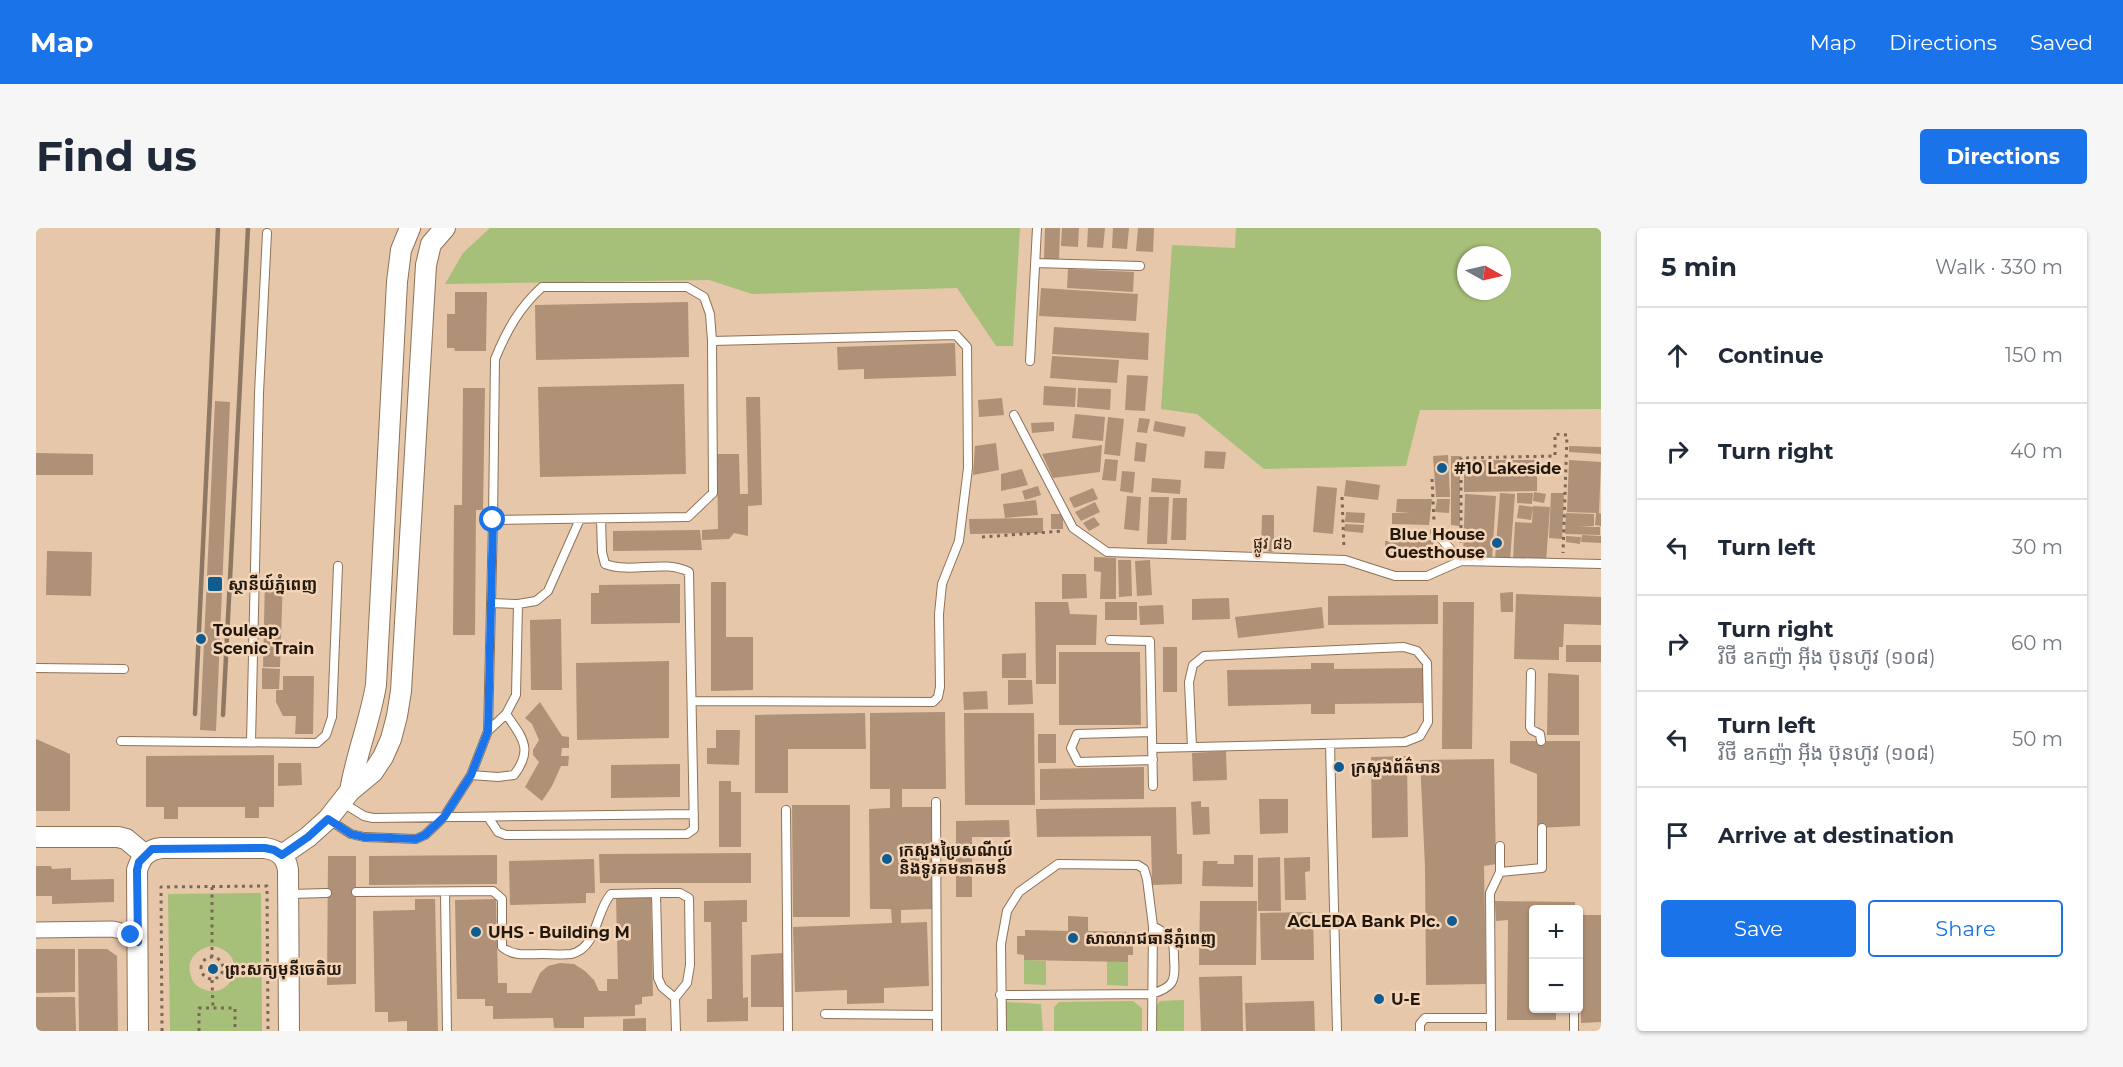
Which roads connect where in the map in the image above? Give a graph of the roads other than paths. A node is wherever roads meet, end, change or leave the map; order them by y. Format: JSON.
{"nodes":[{"id":1,"x":410,"y":228,"type":"edge"},
{"id":2,"x":445,"y":228,"type":"edge"},
{"id":3,"x":1037,"y":228,"type":"edge"},
{"id":4,"x":267,"y":233,"type":"dead end"},
{"id":5,"x":1035,"y":263,"type":"junction"},
{"id":6,"x":1140,"y":266,"type":"dead end"},
{"id":7,"x":712,"y":340,"type":"junction"},
{"id":8,"x":1030,"y":361,"type":"dead end"},
{"id":9,"x":1014,"y":416,"type":"dead end"},
{"id":10,"x":392,"y":417,"type":"junction"},
{"id":11,"x":418,"y":417,"type":"junction"},
{"id":12,"x":580,"y":519,"type":"junction"},
{"id":13,"x":601,"y":519,"type":"junction"},
{"id":14,"x":493,"y":520,"type":"junction"},
{"id":15,"x":1435,"y":532,"type":"road end"},
{"id":16,"x":1461,"y":561,"type":"junction"},
{"id":17,"x":1601,"y":564,"type":"edge"},
{"id":18,"x":338,"y":567,"type":"dead end"},
{"id":19,"x":491,"y":603,"type":"junction"},
{"id":20,"x":518,"y":604,"type":"junction"},
{"id":21,"x":1110,"y":640,"type":"dead end"},
{"id":22,"x":36,"y":668,"type":"edge"},
{"id":23,"x":124,"y":669,"type":"dead end"},
{"id":24,"x":1531,"y":673,"type":"dead end"},
{"id":25,"x":692,"y":701,"type":"junction"},
{"id":26,"x":506,"y":714,"type":"junction"},
{"id":27,"x":488,"y":731,"type":"junction"},
{"id":28,"x":1152,"y":732,"type":"junction"},
{"id":29,"x":121,"y":741,"type":"dead end"},
{"id":30,"x":1541,"y":741,"type":"dead end"},
{"id":31,"x":251,"y":742,"type":"junction"},
{"id":32,"x":1330,"y":744,"type":"junction"},
{"id":33,"x":1192,"y":747,"type":"junction"},
{"id":34,"x":1152,"y":748,"type":"junction"},
{"id":35,"x":1153,"y":760,"type":"junction"},
{"id":36,"x":471,"y":775,"type":"junction"},
{"id":37,"x":1153,"y":786,"type":"dead end"},
{"id":38,"x":346,"y":796,"type":"junction"},
{"id":39,"x":936,"y":801,"type":"dead end"},
{"id":40,"x":786,"y":810,"type":"dead end"},
{"id":41,"x":694,"y":814,"type":"junction"},
{"id":42,"x":444,"y":817,"type":"junction"},
{"id":43,"x":488,"y":817,"type":"junction"},
{"id":44,"x":328,"y":819,"type":"junction"},
{"id":45,"x":1542,"y":828,"type":"dead end"},
{"id":46,"x":36,"y":837,"type":"edge"},
{"id":47,"x":1500,"y":846,"type":"dead end"},
{"id":48,"x":144,"y":855,"type":"junction"},
{"id":49,"x":282,"y":855,"type":"junction"},
{"id":50,"x":1500,"y":872,"type":"junction"},
{"id":51,"x":356,"y":892,"type":"dead end"},
{"id":52,"x":445,"y":892,"type":"junction"},
{"id":53,"x":327,"y":893,"type":"dead end"},
{"id":54,"x":656,"y":893,"type":"junction"},
{"id":55,"x":288,"y":894,"type":"junction"},
{"id":56,"x":1153,"y":926,"type":"junction"},
{"id":57,"x":36,"y":930,"type":"edge"},
{"id":58,"x":138,"y":942,"type":"junction"},
{"id":59,"x":1000,"y":994,"type":"junction"},
{"id":60,"x":1152,"y":994,"type":"junction"},
{"id":61,"x":675,"y":998,"type":"junction"},
{"id":62,"x":1574,"y":1013,"type":"edge"},
{"id":63,"x":825,"y":1014,"type":"dead end"},
{"id":64,"x":937,"y":1015,"type":"junction"},
{"id":65,"x":1491,"y":1018,"type":"junction"},
{"id":66,"x":138,"y":1031,"type":"edge"},
{"id":67,"x":289,"y":1031,"type":"edge"},
{"id":68,"x":447,"y":1031,"type":"edge"},
{"id":69,"x":675,"y":1031,"type":"edge"},
{"id":70,"x":788,"y":1031,"type":"edge"},
{"id":71,"x":937,"y":1031,"type":"edge"},
{"id":72,"x":1002,"y":1031,"type":"edge"},
{"id":73,"x":1152,"y":1031,"type":"edge"},
{"id":74,"x":1337,"y":1031,"type":"edge"},
{"id":75,"x":1420,"y":1031,"type":"edge"},
{"id":76,"x":1491,"y":1031,"type":"edge"},
{"id":77,"x":1574,"y":1031,"type":"edge"}],
"edges":[{"from":1,"to":10,"type":"street"},
{"from":2,"to":11,"type":"street"},
{"from":3,"to":5,"type":"lane"},
{"from":4,"to":31,"type":"lane"},
{"from":5,"to":6,"type":"lane"},
{"from":5,"to":8,"type":"lane"},
{"from":7,"to":13,"type":"lane"},
{"from":7,"to":14,"type":"lane"},
{"from":7,"to":25,"type":"lane"},
{"from":9,"to":16,"type":"lane","name":"ផ្លូវ ៨៦"},
{"from":10,"to":11,"type":"street"},
{"from":10,"to":38,"type":"street"},
{"from":11,"to":38,"type":"street"},
{"from":12,"to":13,"type":"lane"},
{"from":12,"to":14,"type":"lane"},
{"from":12,"to":20,"type":"lane"},
{"from":13,"to":25,"type":"lane"},
{"from":14,"to":19,"type":"lane"},
{"from":15,"to":16,"type":"lane"},
{"from":16,"to":17,"type":"lane","name":"ផ្លូវ ៨៦"},
{"from":18,"to":31,"type":"lane"},
{"from":19,"to":20,"type":"lane"},
{"from":19,"to":27,"type":"lane"},
{"from":20,"to":26,"type":"lane"},
{"from":21,"to":28,"type":"lane"},
{"from":22,"to":23,"type":"lane"},
{"from":24,"to":30,"type":"lane"},
{"from":25,"to":41,"type":"lane"},
{"from":26,"to":27,"type":"lane"},
{"from":26,"to":36,"type":"lane"},
{"from":27,"to":36,"type":"lane"},
{"from":28,"to":34,"type":"lane"},
{"from":28,"to":35,"type":"lane"},
{"from":29,"to":31,"type":"lane"},
{"from":32,"to":33,"type":"lane"},
{"from":32,"to":33,"type":"lane"},
{"from":32,"to":74,"type":"lane"},
{"from":33,"to":34,"type":"lane"},
{"from":34,"to":35,"type":"lane"},
{"from":35,"to":37,"type":"lane"},
{"from":36,"to":42,"type":"lane"},
{"from":38,"to":42,"type":"lane"},
{"from":38,"to":44,"type":"street"},
{"from":39,"to":64,"type":"lane"},
{"from":40,"to":70,"type":"lane"},
{"from":41,"to":43,"type":"lane"},
{"from":41,"to":43,"type":"lane"},
{"from":42,"to":43,"type":"lane"},
{"from":42,"to":44,"type":"lane"},
{"from":44,"to":49,"type":"street"},
{"from":45,"to":50,"type":"lane"},
{"from":46,"to":48,"type":"street"},
{"from":47,"to":50,"type":"lane"},
{"from":48,"to":49,"type":"street"},
{"from":48,"to":58,"type":"street"},
{"from":49,"to":55,"type":"street"},
{"from":50,"to":65,"type":"lane"},
{"from":51,"to":52,"type":"lane"},
{"from":52,"to":54,"type":"lane"},
{"from":52,"to":68,"type":"lane"},
{"from":53,"to":55,"type":"lane"},
{"from":54,"to":61,"type":"lane"},
{"from":54,"to":61,"type":"lane"},
{"from":55,"to":67,"type":"street"},
{"from":56,"to":59,"type":"lane"},
{"from":56,"to":60,"type":"lane"},
{"from":56,"to":60,"type":"lane"},
{"from":57,"to":58,"type":"street"},
{"from":58,"to":66,"type":"street"},
{"from":59,"to":60,"type":"lane"},
{"from":59,"to":72,"type":"lane"},
{"from":60,"to":73,"type":"lane"},
{"from":61,"to":69,"type":"lane"},
{"from":62,"to":77,"type":"lane"},
{"from":63,"to":64,"type":"lane"},
{"from":64,"to":71,"type":"lane"},
{"from":65,"to":75,"type":"lane"},
{"from":65,"to":76,"type":"lane"}]}
